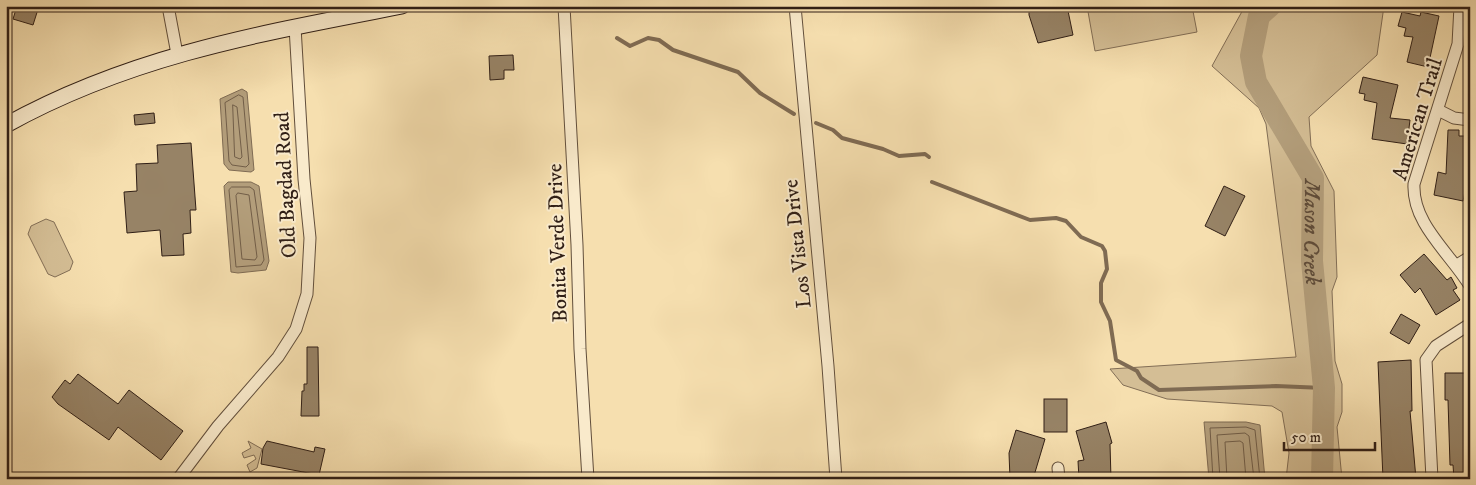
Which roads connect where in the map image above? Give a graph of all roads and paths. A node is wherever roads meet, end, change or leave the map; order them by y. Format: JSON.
{"nodes":[{"id":1,"x":168,"y":6,"type":"edge"},
{"id":2,"x":402,"y":6,"type":"edge"},
{"id":3,"x":564,"y":6,"type":"edge"},
{"id":4,"x":795,"y":6,"type":"edge"},
{"id":5,"x":1460,"y":6,"type":"edge"},
{"id":6,"x":369,"y":9,"type":"edge"},
{"id":7,"x":295,"y":27,"type":"junction"},
{"id":8,"x":177,"y":54,"type":"junction"},
{"id":9,"x":1438,"y":110,"type":"junction"},
{"id":10,"x":1470,"y":120,"type":"edge"},
{"id":11,"x":6,"y":125,"type":"edge"},
{"id":12,"x":1470,"y":257,"type":"edge"},
{"id":13,"x":1457,"y":265,"type":"junction"},
{"id":14,"x":1470,"y":286,"type":"edge"},
{"id":15,"x":1470,"y":324,"type":"edge"},
{"id":16,"x":178,"y":479,"type":"edge"},
{"id":17,"x":588,"y":479,"type":"edge"},
{"id":18,"x":836,"y":479,"type":"edge"},
{"id":19,"x":1432,"y":479,"type":"edge"}],
"edges":[{"from":1,"to":8,"type":"street"},
{"from":2,"to":6,"type":"main road"},
{"from":3,"to":17,"type":"street","name":"Bonita Verde Drive"},
{"from":4,"to":18,"type":"street","name":"Los Vista Drive"},
{"from":5,"to":9,"type":"street","name":"American Trail"},
{"from":6,"to":7,"type":"main road"},
{"from":7,"to":8,"type":"main road"},
{"from":7,"to":16,"type":"street","name":"Old Bagdad Road"},
{"from":8,"to":11,"type":"main road"},
{"from":9,"to":10,"type":"street"},
{"from":9,"to":13,"type":"street","name":"American Trail"},
{"from":12,"to":13,"type":"street"},
{"from":13,"to":14,"type":"street","name":"American Trail"},
{"from":15,"to":19,"type":"street"}]}
